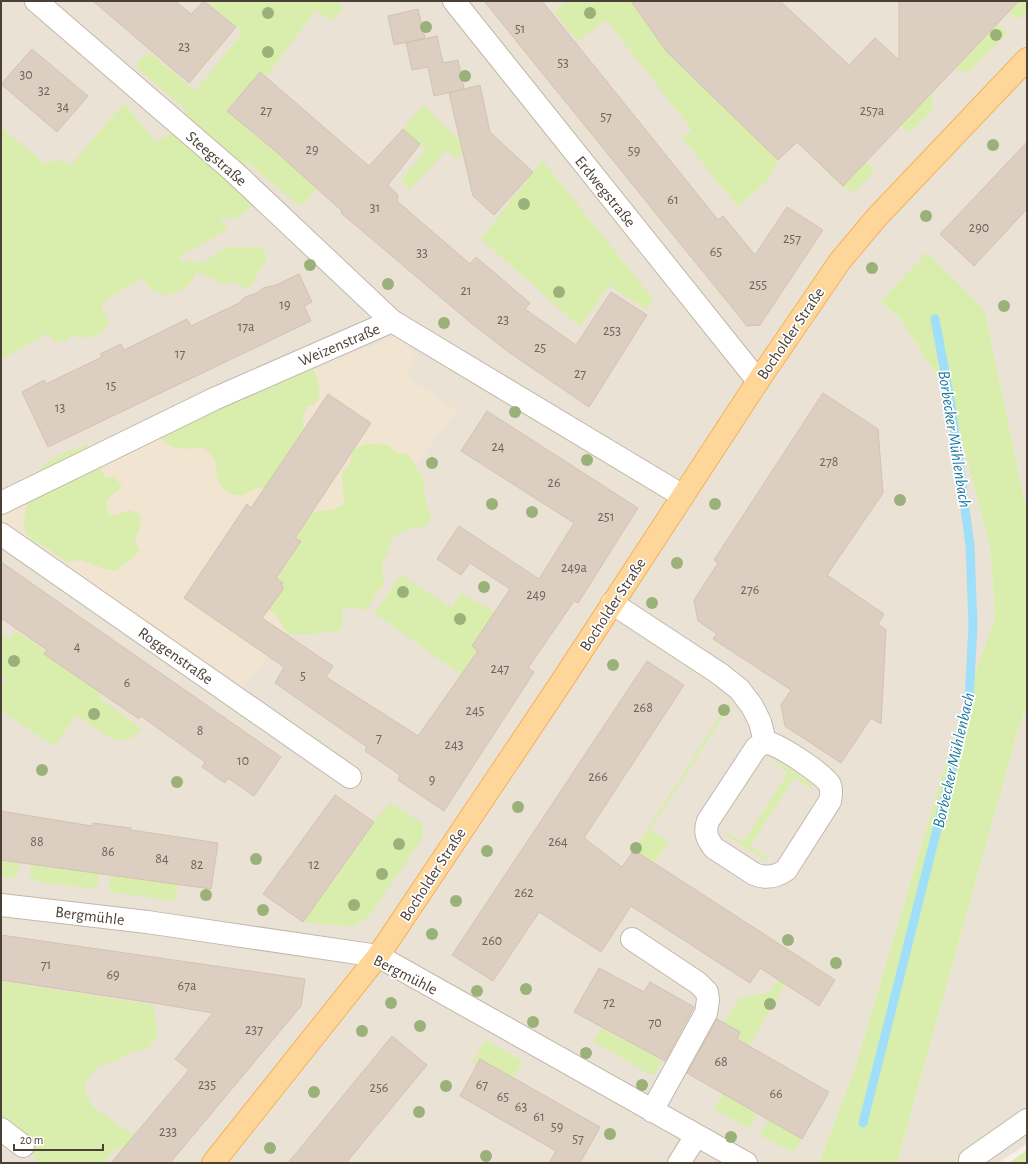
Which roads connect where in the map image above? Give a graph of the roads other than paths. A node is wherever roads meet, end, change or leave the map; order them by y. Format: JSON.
{"nodes":[{"id":1,"x":36,"y":1,"type":"edge"},
{"id":2,"x":454,"y":1,"type":"edge"},
{"id":3,"x":1027,"y":59,"type":"edge"},
{"id":4,"x":392,"y":321,"type":"junction"},
{"id":5,"x":758,"y":381,"type":"junction"},
{"id":6,"x":683,"y":496,"type":"junction"},
{"id":7,"x":1,"y":503,"type":"edge"},
{"id":8,"x":1,"y":534,"type":"edge"},
{"id":9,"x":612,"y":603,"type":"junction"},
{"id":10,"x":765,"y":742,"type":"junction"},
{"id":11,"x":350,"y":777,"type":"dead end"},
{"id":12,"x":1,"y":905,"type":"edge"},
{"id":13,"x":632,"y":939,"type":"dead end"},
{"id":14,"x":378,"y":956,"type":"junction"},
{"id":15,"x":652,"y":1111,"type":"junction"},
{"id":16,"x":1027,"y":1120,"type":"edge"},
{"id":17,"x":1,"y":1129,"type":"edge"},
{"id":18,"x":696,"y":1136,"type":"junction"},
{"id":19,"x":23,"y":1146,"type":"dead end"},
{"id":20,"x":970,"y":1160,"type":"dead end"},
{"id":21,"x":213,"y":1163,"type":"edge"},
{"id":22,"x":679,"y":1163,"type":"edge"},
{"id":23,"x":746,"y":1163,"type":"edge"}],
"edges":[{"from":1,"to":4,"type":"street","name":"Steegstraße"},
{"from":2,"to":5,"type":"street","name":"Erdwegstraße"},
{"from":3,"to":5,"type":"main road","name":"Bocholder Straße"},
{"from":4,"to":6,"type":"street","name":"Weizenstraße"},
{"from":4,"to":7,"type":"street","name":"Weizenstraße"},
{"from":5,"to":6,"type":"main road","name":"Bocholder Straße"},
{"from":6,"to":9,"type":"main road","name":"Bocholder Straße"},
{"from":8,"to":11,"type":"street","name":"Roggenstraße"},
{"from":9,"to":10,"type":"street"},
{"from":9,"to":14,"type":"main road","name":"Bocholder Straße"},
{"from":10,"to":10,"type":"street"},
{"from":12,"to":14,"type":"street","name":"Bergmühle"},
{"from":13,"to":15,"type":"street"},
{"from":14,"to":15,"type":"street","name":"Bergmühle"},
{"from":14,"to":21,"type":"main road","name":"Bocholder Straße"},
{"from":15,"to":18,"type":"street","name":"Bergmühle"},
{"from":16,"to":20,"type":"street"},
{"from":17,"to":19,"type":"street"},
{"from":18,"to":22,"type":"street"},
{"from":18,"to":23,"type":"street","name":"Bergmühle"}]}
